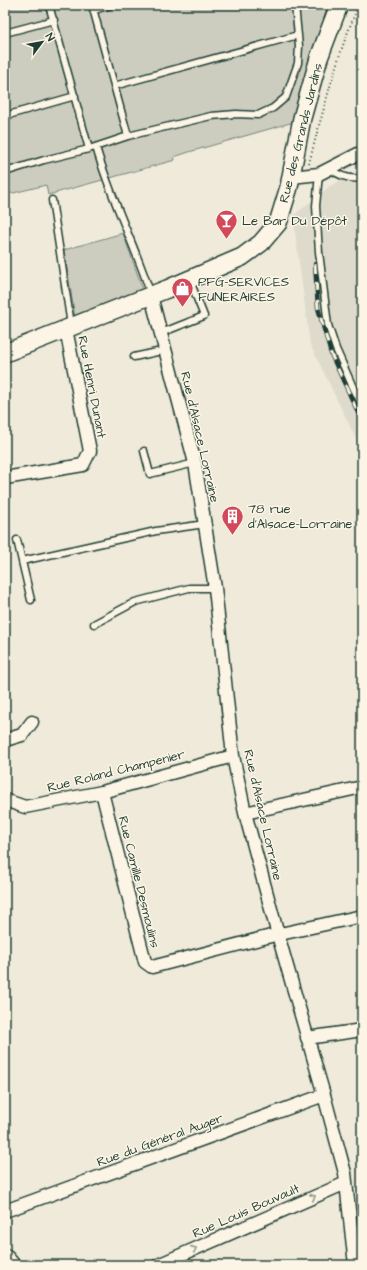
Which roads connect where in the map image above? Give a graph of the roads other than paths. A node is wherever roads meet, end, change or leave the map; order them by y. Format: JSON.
{"nodes":[{"id":1,"x":50,"y":5,"type":"edge"},
{"id":2,"x":110,"y":5,"type":"edge"},
{"id":3,"x":295,"y":5,"type":"edge"},
{"id":4,"x":339,"y":5,"type":"edge"},
{"id":5,"x":93,"y":7,"type":"edge"},
{"id":6,"x":54,"y":20,"type":"junction"},
{"id":7,"x":5,"y":33,"type":"edge"},
{"id":8,"x":298,"y":35,"type":"junction"},
{"id":9,"x":114,"y":86,"type":"junction"},
{"id":10,"x":74,"y":96,"type":"junction"},
{"id":11,"x":5,"y":116,"type":"edge"},
{"id":12,"x":128,"y":136,"type":"junction"},
{"id":13,"x":96,"y":147,"type":"junction"},
{"id":14,"x":89,"y":149,"type":"junction"},
{"id":15,"x":362,"y":152,"type":"edge"},
{"id":16,"x":329,"y":168,"type":"junction"},
{"id":17,"x":5,"y":172,"type":"edge"},
{"id":18,"x":306,"y":175,"type":"junction"},
{"id":19,"x":362,"y":178,"type":"edge"},
{"id":20,"x":52,"y":200,"type":"dead end"},
{"id":21,"x":189,"y":280,"type":"junction"},
{"id":22,"x":151,"y":296,"type":"junction"},
{"id":23,"x":69,"y":328,"type":"junction"},
{"id":24,"x":161,"y":333,"type":"junction"},
{"id":25,"x":166,"y":350,"type":"junction"},
{"id":26,"x":5,"y":353,"type":"edge"},
{"id":27,"x":134,"y":358,"type":"dead end"},
{"id":28,"x":362,"y":405,"type":"edge"},
{"id":29,"x":144,"y":451,"type":"dead end"},
{"id":30,"x":195,"y":463,"type":"junction"},
{"id":31,"x":5,"y":478,"type":"edge"},
{"id":32,"x":206,"y":524,"type":"junction"},
{"id":33,"x":17,"y":540,"type":"dead end"},
{"id":34,"x":22,"y":561,"type":"junction"},
{"id":35,"x":215,"y":588,"type":"junction"},
{"id":36,"x":31,"y":600,"type":"dead end"},
{"id":37,"x":94,"y":624,"type":"dead end"},
{"id":38,"x":32,"y":722,"type":"dead end"},
{"id":39,"x":5,"y":740,"type":"edge"},
{"id":40,"x":234,"y":756,"type":"junction"},
{"id":41,"x":362,"y":787,"type":"edge"},
{"id":42,"x":102,"y":792,"type":"junction"},
{"id":43,"x":5,"y":800,"type":"edge"},
{"id":44,"x":245,"y":813,"type":"junction"},
{"id":45,"x":362,"y":916,"type":"edge"},
{"id":46,"x":278,"y":935,"type":"junction"},
{"id":47,"x":362,"y":1030,"type":"edge"},
{"id":48,"x":307,"y":1038,"type":"junction"},
{"id":49,"x":324,"y":1095,"type":"junction"},
{"id":50,"x":346,"y":1182,"type":"junction"},
{"id":51,"x":5,"y":1211,"type":"edge"},
{"id":52,"x":5,"y":1253,"type":"edge"},
{"id":53,"x":5,"y":1258,"type":"edge"},
{"id":54,"x":12,"y":1265,"type":"edge"},
{"id":55,"x":158,"y":1265,"type":"edge"},
{"id":56,"x":355,"y":1265,"type":"edge"}],
"edges":[{"from":1,"to":6,"type":"lane"},
{"from":2,"to":5,"type":"lane"},
{"from":3,"to":8,"type":"lane"},
{"from":4,"to":18,"type":"main road","name":"Rue des Grands Jardins"},
{"from":5,"to":9,"type":"lane"},
{"from":6,"to":7,"type":"lane"},
{"from":6,"to":10,"type":"lane"},
{"from":8,"to":9,"type":"lane"},
{"from":8,"to":12,"type":"lane"},
{"from":9,"to":12,"type":"lane"},
{"from":10,"to":11,"type":"lane"},
{"from":10,"to":14,"type":"lane"},
{"from":12,"to":13,"type":"lane"},
{"from":13,"to":14,"type":"lane"},
{"from":13,"to":22,"type":"lane"},
{"from":14,"to":17,"type":"lane"},
{"from":15,"to":16,"type":"street"},
{"from":16,"to":18,"type":"street"},
{"from":16,"to":19,"type":"lane"},
{"from":18,"to":21,"type":"main road","name":"Rue des Grands Jardins"},
{"from":18,"to":28,"type":"lane"},
{"from":20,"to":23,"type":"lane"},
{"from":21,"to":22,"type":"main road","name":"Rue des Grands Jardins"},
{"from":21,"to":24,"type":"lane"},
{"from":22,"to":23,"type":"main road","name":"Rue des Grands Jardins"},
{"from":22,"to":24,"type":"street","name":"Rue d'Alsace Lorraine"},
{"from":23,"to":26,"type":"main road","name":"Rue des Grands Jardins"},
{"from":23,"to":31,"type":"street","name":"Rue Henri Dunant"},
{"from":24,"to":25,"type":"street","name":"Rue d'Alsace Lorraine"},
{"from":25,"to":27,"type":"lane"},
{"from":25,"to":30,"type":"street","name":"Rue d'Alsace Lorraine"},
{"from":29,"to":30,"type":"lane"},
{"from":30,"to":32,"type":"street","name":"Rue d'Alsace Lorraine"},
{"from":32,"to":34,"type":"lane"},
{"from":32,"to":35,"type":"street","name":"Rue d'Alsace Lorraine"},
{"from":33,"to":34,"type":"lane"},
{"from":34,"to":36,"type":"lane"},
{"from":35,"to":37,"type":"lane"},
{"from":35,"to":40,"type":"street","name":"Rue d'Alsace Lorraine"},
{"from":38,"to":39,"type":"street"},
{"from":40,"to":42,"type":"street","name":"Rue Roland Champenier"},
{"from":40,"to":44,"type":"street","name":"Rue d'Alsace Lorraine"},
{"from":41,"to":44,"type":"street"},
{"from":42,"to":43,"type":"street","name":"Rue Roland Champenier"},
{"from":42,"to":46,"type":"street","name":"Rue Camille Desmoulins"},
{"from":44,"to":46,"type":"street","name":"Rue d'Alsace Lorraine"},
{"from":45,"to":46,"type":"street"},
{"from":46,"to":48,"type":"street","name":"Rue d'Alsace Lorraine"},
{"from":47,"to":48,"type":"street"},
{"from":48,"to":49,"type":"street","name":"Rue d'Alsace Lorraine"},
{"from":49,"to":50,"type":"street","name":"Rue d'Alsace Lorraine"},
{"from":49,"to":51,"type":"street","name":"Rue du Général Auger"},
{"from":55,"to":50,"type":"street","name":"Rue Louis Bouvault","one_way":true},
{"from":50,"to":56,"type":"street","name":"Rue d'Alsace Lorraine"},
{"from":52,"to":54,"type":"lane"},
{"from":53,"to":54,"type":"main road"}]}
